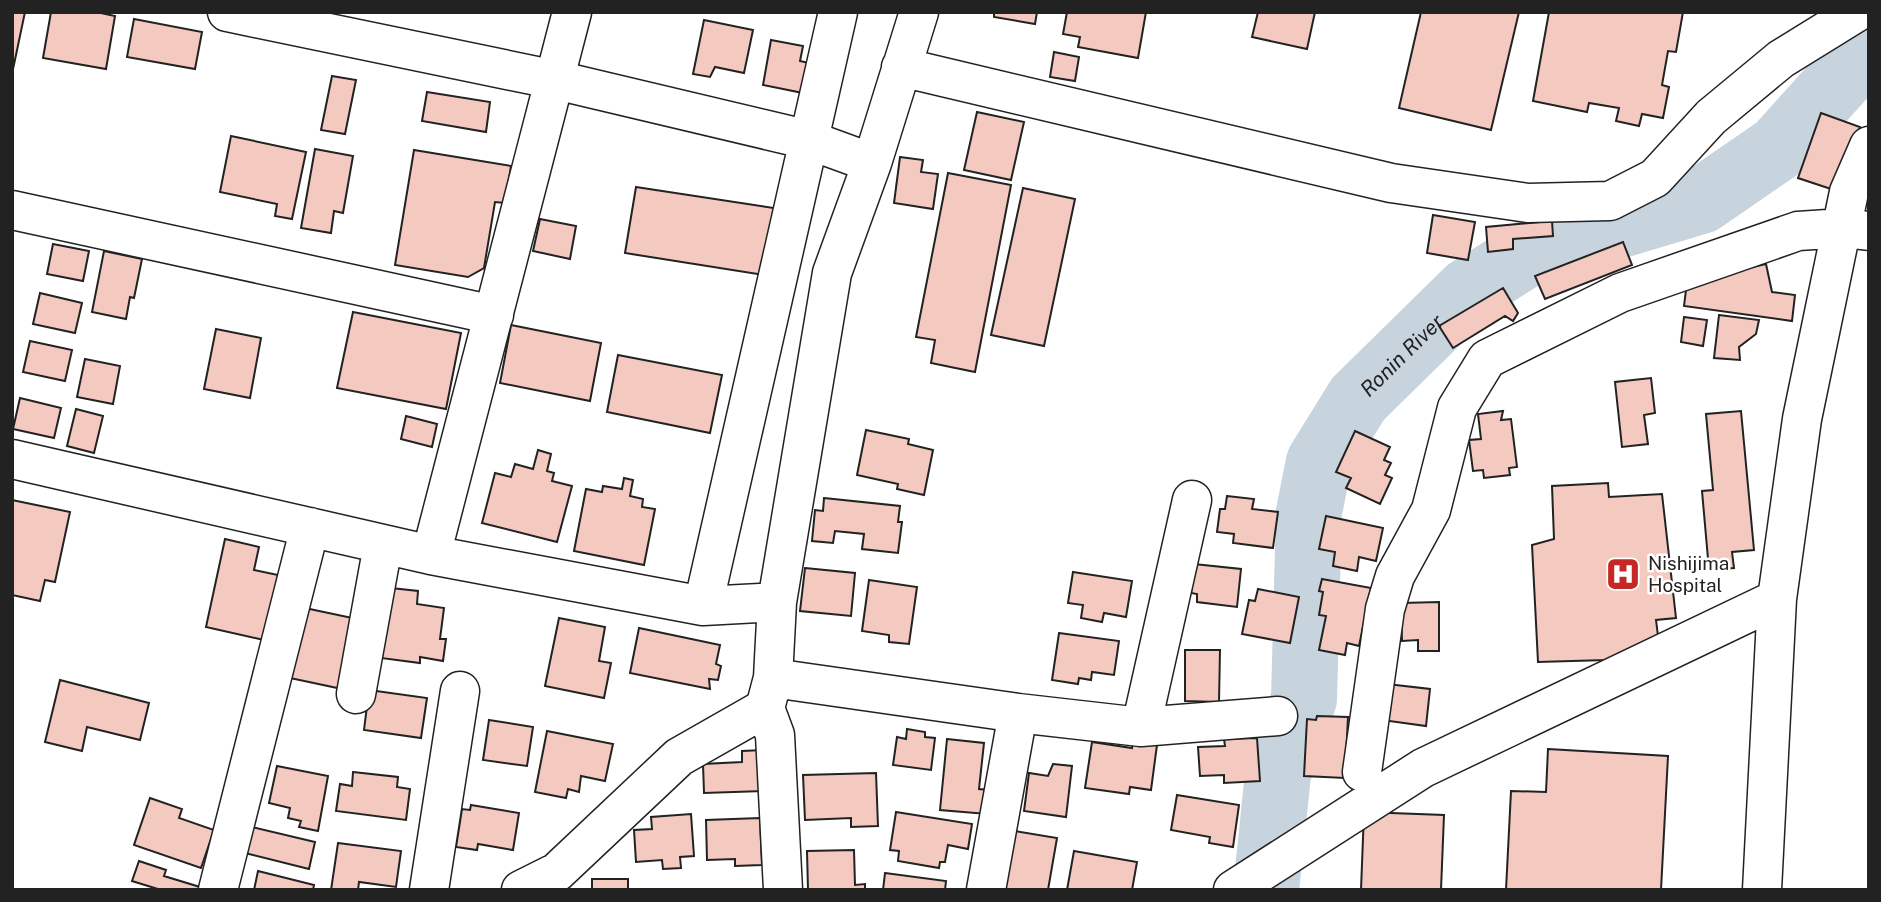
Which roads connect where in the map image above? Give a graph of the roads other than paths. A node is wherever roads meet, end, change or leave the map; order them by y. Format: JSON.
{"nodes":[{"id":1,"x":572,"y":12,"type":"edge"},
{"id":2,"x":838,"y":12,"type":"edge"},
{"id":3,"x":919,"y":12,"type":"edge"},
{"id":4,"x":1857,"y":12,"type":"edge"},
{"id":5,"x":232,"y":13,"type":"edge"},
{"id":6,"x":901,"y":67,"type":"junction"},
{"id":7,"x":556,"y":80,"type":"junction"},
{"id":8,"x":809,"y":140,"type":"junction"},
{"id":9,"x":1869,"y":146,"type":"edge"},
{"id":10,"x":872,"y":163,"type":"junction"},
{"id":11,"x":12,"y":210,"type":"edge"},
{"id":12,"x":1856,"y":230,"type":"edge"},
{"id":13,"x":494,"y":315,"type":"junction"},
{"id":14,"x":12,"y":459,"type":"edge"},
{"id":15,"x":1192,"y":500,"type":"dead end"},
{"id":16,"x":310,"y":527,"type":"junction"},
{"id":17,"x":383,"y":545,"type":"junction"},
{"id":18,"x":431,"y":555,"type":"junction"},
{"id":19,"x":1777,"y":599,"type":"junction"},
{"id":20,"x":777,"y":602,"type":"junction"},
{"id":21,"x":703,"y":606,"type":"junction"},
{"id":22,"x":460,"y":691,"type":"dead end"},
{"id":23,"x":769,"y":693,"type":"junction"},
{"id":24,"x":356,"y":694,"type":"dead end"},
{"id":25,"x":1017,"y":713,"type":"junction"},
{"id":26,"x":1278,"y":716,"type":"dead end"},
{"id":27,"x":1141,"y":727,"type":"junction"},
{"id":28,"x":1362,"y":772,"type":"dead end"},
{"id":29,"x":218,"y":890,"type":"edge"},
{"id":30,"x":429,"y":890,"type":"edge"},
{"id":31,"x":521,"y":890,"type":"edge"},
{"id":32,"x":783,"y":890,"type":"edge"},
{"id":33,"x":986,"y":890,"type":"edge"},
{"id":34,"x":1233,"y":890,"type":"edge"},
{"id":35,"x":1762,"y":890,"type":"edge"}],
"edges":[{"from":1,"to":7,"type":"street"},
{"from":2,"to":8,"type":"street"},
{"from":3,"to":6,"type":"street"},
{"from":4,"to":6,"type":"street"},
{"from":5,"to":7,"type":"street"},
{"from":6,"to":10,"type":"street"},
{"from":7,"to":8,"type":"street"},
{"from":7,"to":13,"type":"street"},
{"from":8,"to":10,"type":"street"},
{"from":8,"to":21,"type":"street"},
{"from":9,"to":12,"type":"street"},
{"from":10,"to":20,"type":"street"},
{"from":11,"to":13,"type":"street"},
{"from":12,"to":19,"type":"street"},
{"from":12,"to":28,"type":"street"},
{"from":13,"to":18,"type":"street"},
{"from":14,"to":16,"type":"street"},
{"from":15,"to":27,"type":"street"},
{"from":16,"to":17,"type":"street"},
{"from":16,"to":29,"type":"street"},
{"from":17,"to":18,"type":"street"},
{"from":17,"to":24,"type":"street"},
{"from":18,"to":21,"type":"street"},
{"from":19,"to":34,"type":"street"},
{"from":19,"to":35,"type":"street"},
{"from":20,"to":21,"type":"street"},
{"from":20,"to":23,"type":"street"},
{"from":22,"to":30,"type":"street"},
{"from":23,"to":25,"type":"street"},
{"from":23,"to":31,"type":"street"},
{"from":23,"to":32,"type":"street"},
{"from":25,"to":27,"type":"street"},
{"from":25,"to":33,"type":"street"},
{"from":26,"to":27,"type":"street"}]}
